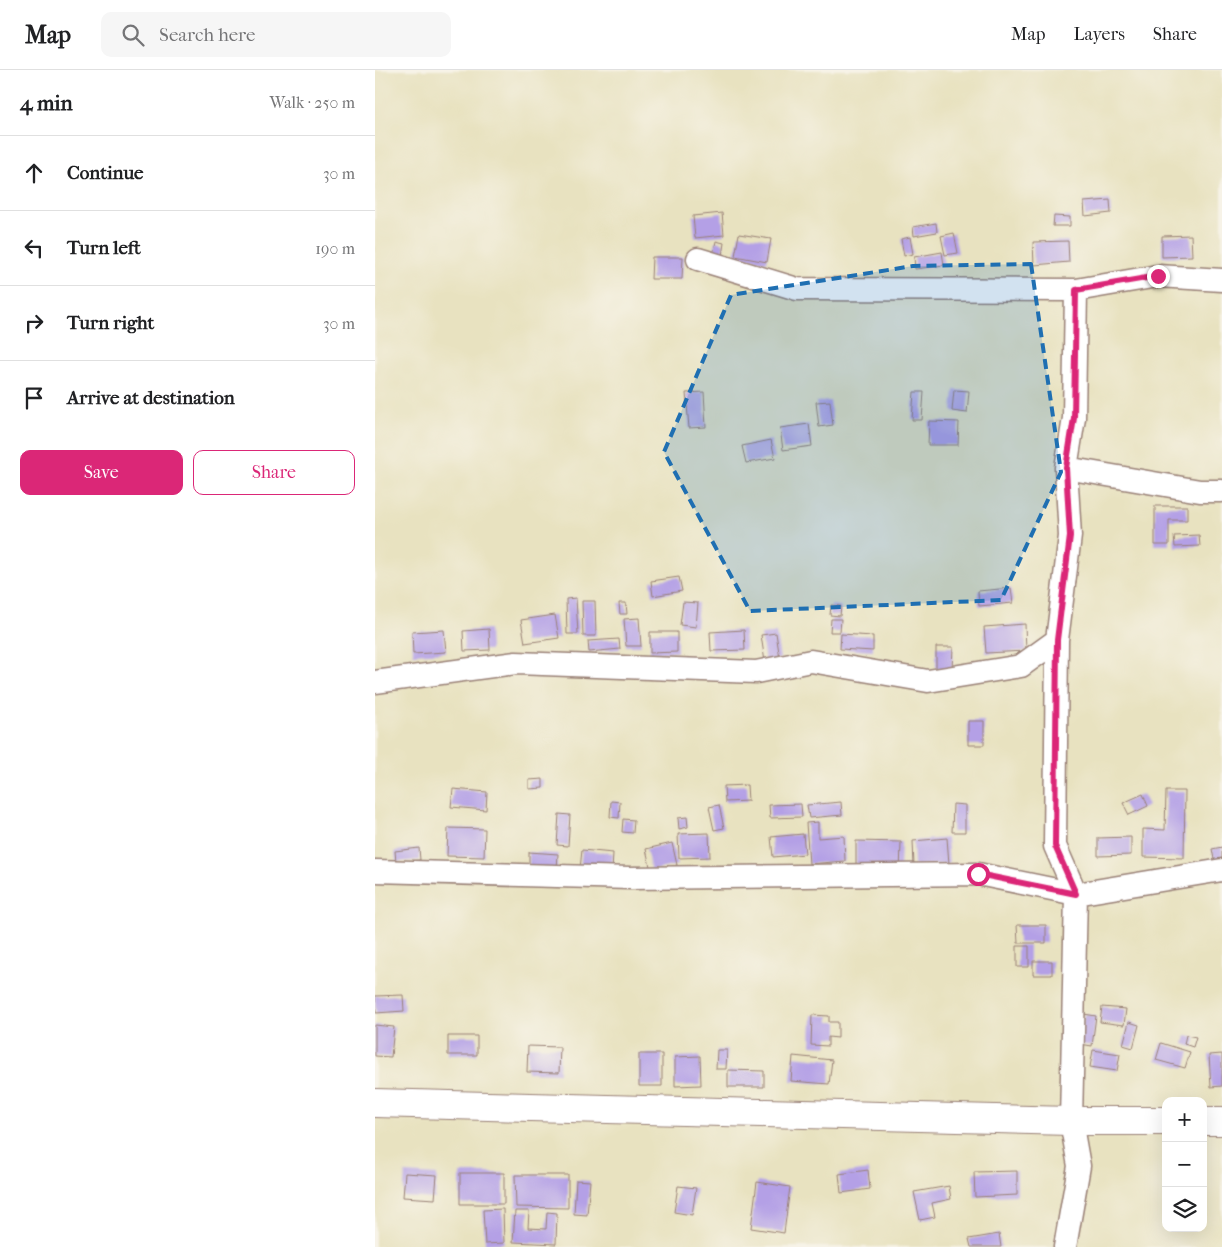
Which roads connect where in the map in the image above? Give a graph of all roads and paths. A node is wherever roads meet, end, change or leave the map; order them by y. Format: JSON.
{"nodes":[{"id":1,"x":698,"y":259,"type":"dead end"},
{"id":2,"x":1222,"y":280,"type":"edge"},
{"id":3,"x":1076,"y":290,"type":"junction"},
{"id":4,"x":1066,"y":468,"type":"junction"},
{"id":5,"x":1222,"y":491,"type":"edge"},
{"id":6,"x":1057,"y":640,"type":"junction"},
{"id":7,"x":375,"y":682,"type":"edge"},
{"id":8,"x":1222,"y":870,"type":"edge"},
{"id":9,"x":375,"y":871,"type":"edge"},
{"id":10,"x":1076,"y":894,"type":"junction"},
{"id":11,"x":375,"y":1103,"type":"edge"},
{"id":12,"x":1071,"y":1121,"type":"junction"},
{"id":13,"x":1162,"y":1121,"type":"edge"},
{"id":14,"x":1207,"y":1121,"type":"edge"},
{"id":15,"x":1222,"y":1121,"type":"edge"},
{"id":16,"x":1065,"y":1247,"type":"edge"}],
"edges":[{"from":1,"to":3,"type":"street"},
{"from":2,"to":3,"type":"street"},
{"from":3,"to":4,"type":"street"},
{"from":4,"to":5,"type":"street"},
{"from":4,"to":6,"type":"street"},
{"from":6,"to":7,"type":"street"},
{"from":6,"to":10,"type":"street"},
{"from":8,"to":10,"type":"street"},
{"from":9,"to":10,"type":"street"},
{"from":10,"to":12,"type":"street"},
{"from":11,"to":12,"type":"street"},
{"from":12,"to":13,"type":"street"},
{"from":12,"to":16,"type":"street"},
{"from":14,"to":15,"type":"street"}]}
